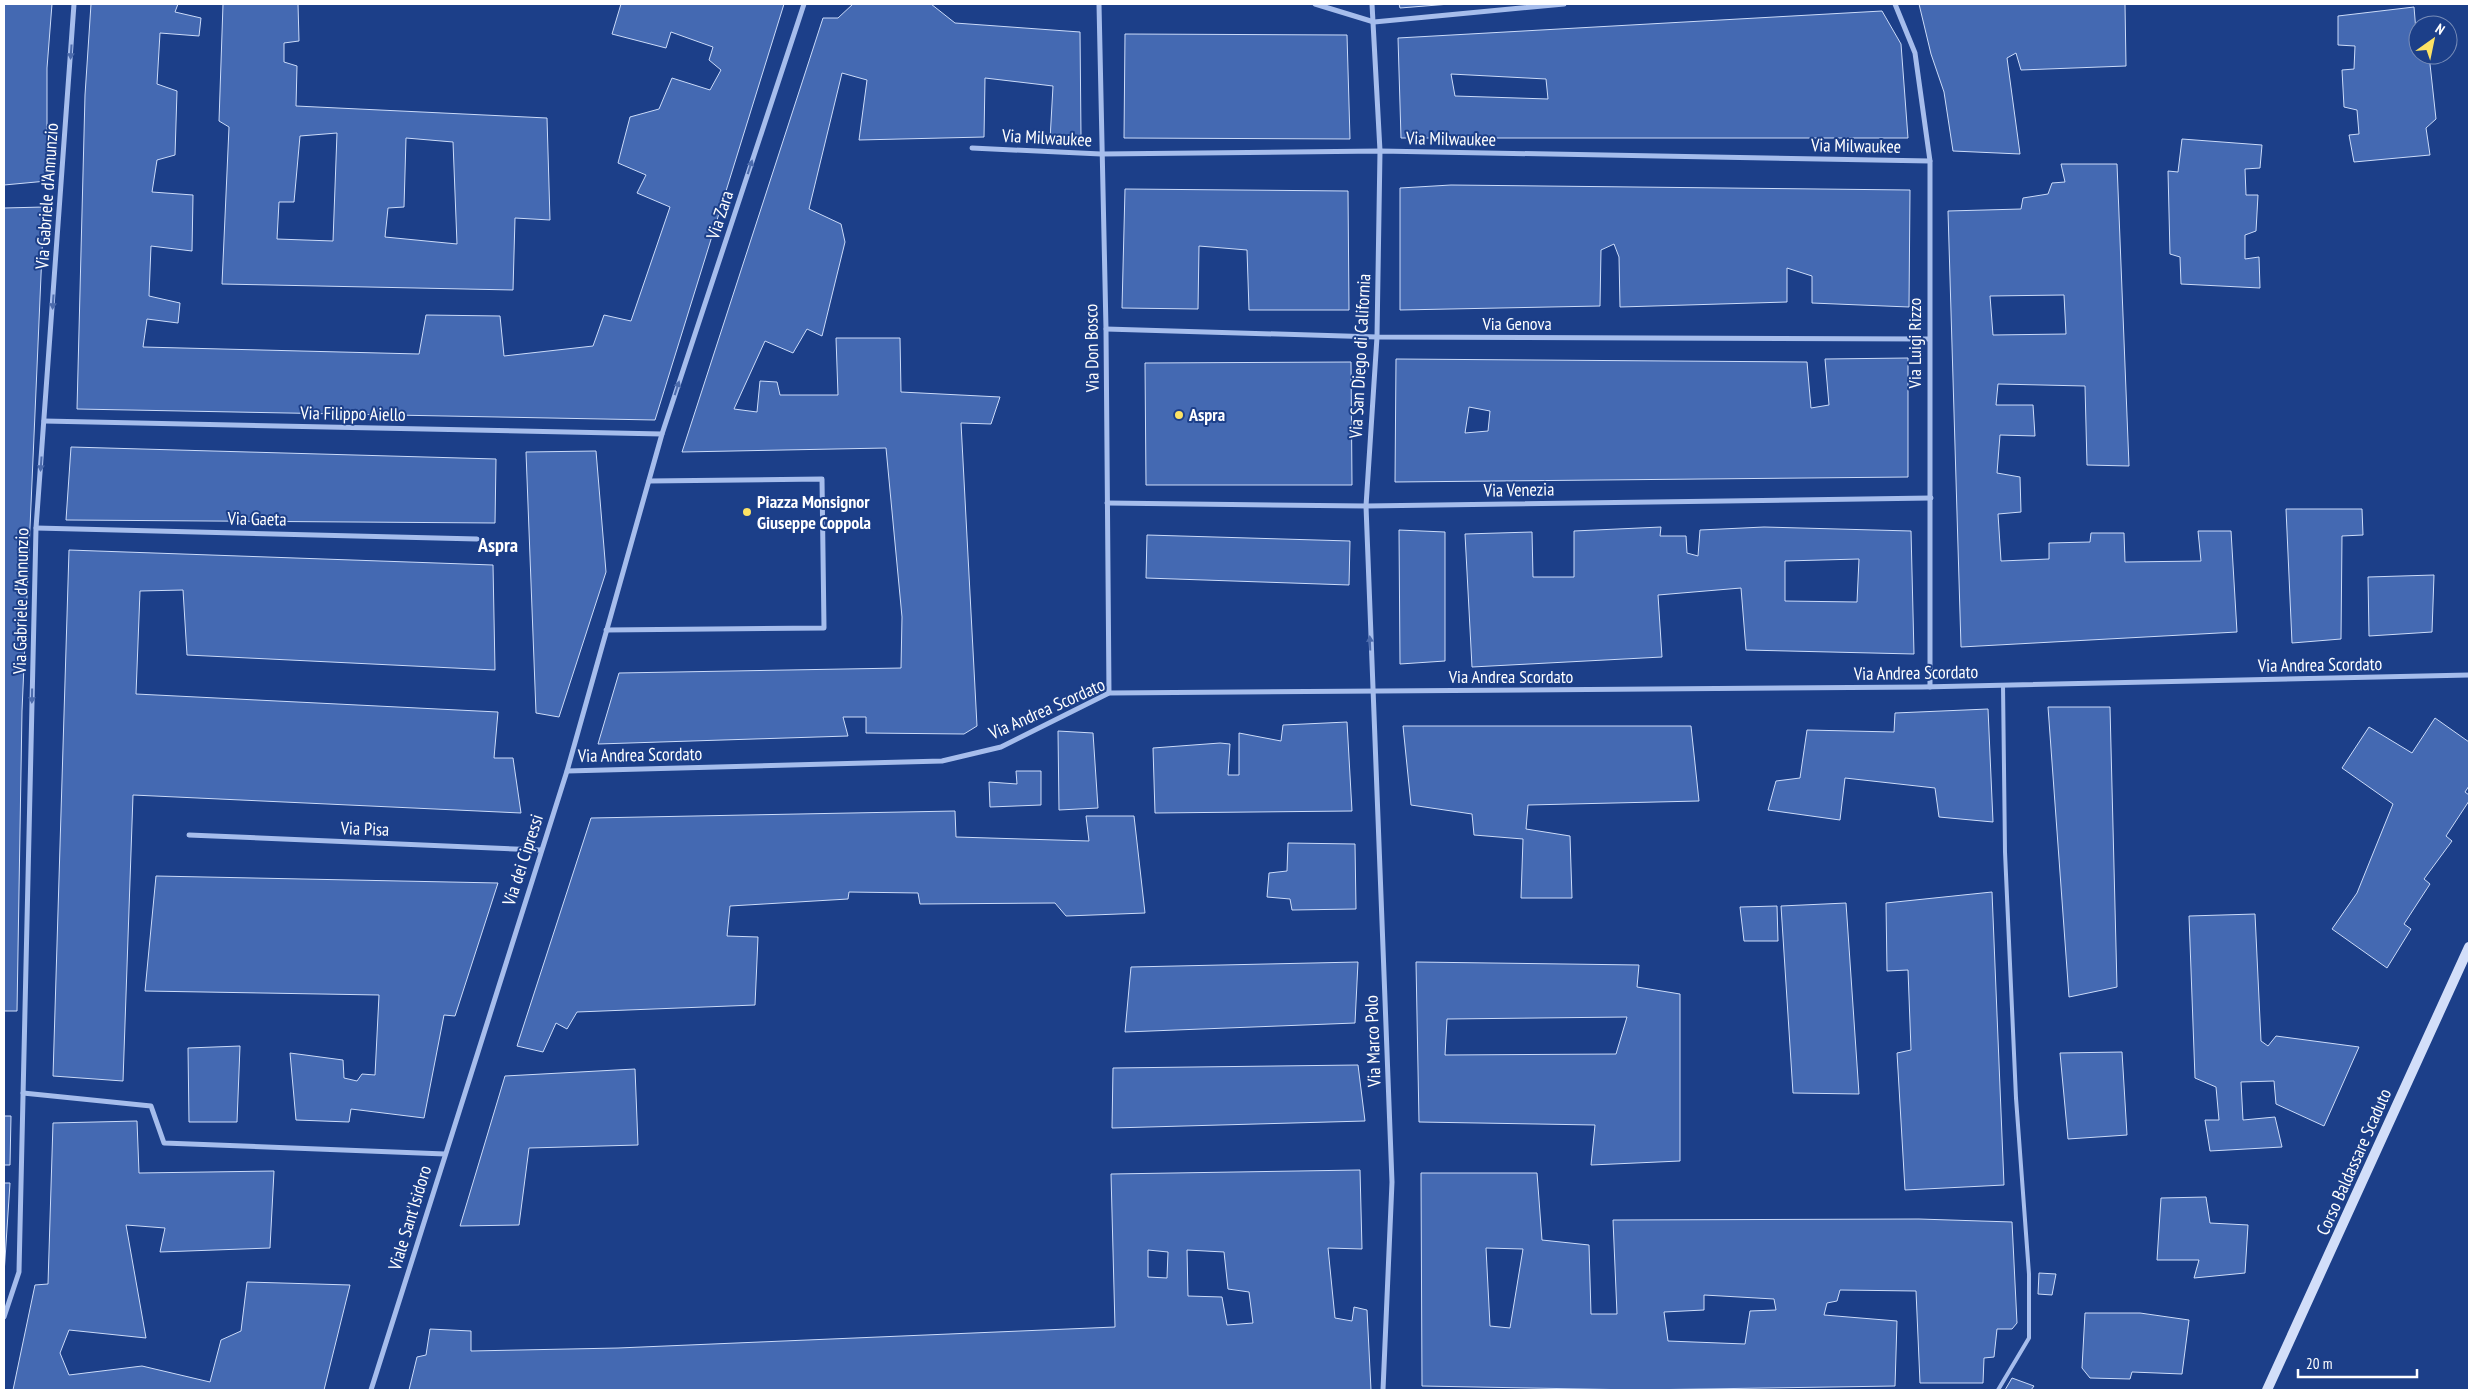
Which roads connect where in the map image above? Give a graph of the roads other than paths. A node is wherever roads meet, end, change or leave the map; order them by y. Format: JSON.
{"nodes":[{"id":1,"x":74,"y":4,"type":"edge"},
{"id":2,"x":804,"y":4,"type":"edge"},
{"id":3,"x":1099,"y":4,"type":"edge"},
{"id":4,"x":1315,"y":4,"type":"edge"},
{"id":5,"x":1372,"y":4,"type":"edge"},
{"id":6,"x":1564,"y":4,"type":"edge"},
{"id":7,"x":1895,"y":4,"type":"edge"},
{"id":8,"x":1374,"y":22,"type":"junction"},
{"id":9,"x":972,"y":148,"type":"dead end"},
{"id":10,"x":1380,"y":151,"type":"junction"},
{"id":11,"x":1101,"y":154,"type":"junction"},
{"id":12,"x":1930,"y":161,"type":"junction"},
{"id":13,"x":1106,"y":328,"type":"junction"},
{"id":14,"x":1377,"y":337,"type":"junction"},
{"id":15,"x":1929,"y":339,"type":"junction"},
{"id":16,"x":44,"y":421,"type":"junction"},
{"id":17,"x":662,"y":434,"type":"junction"},
{"id":18,"x":649,"y":481,"type":"junction"},
{"id":19,"x":1931,"y":498,"type":"junction"},
{"id":20,"x":1107,"y":503,"type":"junction"},
{"id":21,"x":1366,"y":506,"type":"junction"},
{"id":22,"x":36,"y":528,"type":"junction"},
{"id":23,"x":477,"y":539,"type":"dead end"},
{"id":24,"x":606,"y":630,"type":"junction"},
{"id":25,"x":2469,"y":676,"type":"edge"},
{"id":26,"x":2003,"y":685,"type":"junction"},
{"id":27,"x":1930,"y":687,"type":"junction"},
{"id":28,"x":1372,"y":692,"type":"junction"},
{"id":29,"x":1109,"y":693,"type":"junction"},
{"id":30,"x":567,"y":771,"type":"junction"},
{"id":31,"x":189,"y":835,"type":"dead end"},
{"id":32,"x":540,"y":850,"type":"junction"},
{"id":33,"x":2469,"y":947,"type":"edge"},
{"id":34,"x":476,"y":1054,"type":"joint"},
{"id":35,"x":23,"y":1093,"type":"junction"},
{"id":36,"x":445,"y":1154,"type":"junction"},
{"id":37,"x":4,"y":1318,"type":"edge"},
{"id":38,"x":371,"y":1390,"type":"edge"},
{"id":39,"x":1383,"y":1390,"type":"edge"},
{"id":40,"x":1998,"y":1390,"type":"edge"},
{"id":41,"x":2267,"y":1390,"type":"edge"}],
"edges":[{"from":1,"to":16,"type":"street","name":"Via Gabriele d'Annunzio","one_way":true},
{"from":17,"to":2,"type":"street","name":"Via Zara","one_way":true},
{"from":3,"to":11,"type":"street","name":"Via Don Bosco"},
{"from":4,"to":8,"type":"street"},
{"from":5,"to":8,"type":"street","name":"Via San Diego di California"},
{"from":6,"to":8,"type":"street"},
{"from":7,"to":12,"type":"street","name":"Via Luigi Rizzo"},
{"from":8,"to":10,"type":"street","name":"Via San Diego di California"},
{"from":9,"to":11,"type":"street","name":"Via Milwaukee"},
{"from":10,"to":11,"type":"street","name":"Via Milwaukee"},
{"from":10,"to":12,"type":"street","name":"Via Milwaukee"},
{"from":10,"to":14,"type":"street","name":"Via San Diego di California"},
{"from":11,"to":13,"type":"street","name":"Via Don Bosco"},
{"from":12,"to":15,"type":"street","name":"Via Luigi Rizzo"},
{"from":13,"to":14,"type":"street","name":"Via Genova"},
{"from":13,"to":20,"type":"street","name":"Via Don Bosco"},
{"from":14,"to":15,"type":"street","name":"Via Genova"},
{"from":14,"to":21,"type":"street","name":"Via San Diego di California"},
{"from":15,"to":19,"type":"street","name":"Via Luigi Rizzo"},
{"from":16,"to":17,"type":"street","name":"Via Filippo Aiello"},
{"from":16,"to":22,"type":"street","name":"Via Gabriele d'Annunzio","one_way":true},
{"from":17,"to":18,"type":"street","name":"Via Zara"},
{"from":18,"to":24,"type":"street","name":"Via dei Cipressi"},
{"from":18,"to":24,"type":"street"},
{"from":19,"to":21,"type":"street","name":"Via Venezia"},
{"from":19,"to":27,"type":"street","name":"Via Luigi Rizzo"},
{"from":20,"to":21,"type":"street","name":"Via Venezia"},
{"from":20,"to":29,"type":"street","name":"Via Don Bosco"},
{"from":28,"to":21,"type":"street","name":"Via San Diego di California","one_way":true},
{"from":22,"to":23,"type":"street","name":"Via Gaeta"},
{"from":22,"to":35,"type":"street","name":"Via Gabriele d'Annunzio","one_way":true},
{"from":24,"to":30,"type":"street","name":"Via dei Cipressi"},
{"from":25,"to":26,"type":"street","name":"Via Andrea Scordato"},
{"from":26,"to":27,"type":"street","name":"Via Andrea Scordato"},
{"from":26,"to":40,"type":"lane"},
{"from":27,"to":28,"type":"street","name":"Via Andrea Scordato"},
{"from":28,"to":29,"type":"street","name":"Via Andrea Scordato"},
{"from":28,"to":39,"type":"street","name":"Via Marco Polo"},
{"from":29,"to":30,"type":"street","name":"Via Andrea Scordato"},
{"from":30,"to":32,"type":"street","name":"Via dei Cipressi"},
{"from":31,"to":32,"type":"street","name":"Via Pisa"},
{"from":32,"to":34,"type":"street","name":"Via dei Cipressi"},
{"from":33,"to":41,"type":"street","name":"Corso Baldassare Scaduto"},
{"from":34,"to":36,"type":"street","name":"Viale Sant'Isidoro"},
{"from":35,"to":36,"type":"street"},
{"from":35,"to":37,"type":"street","name":"Via Gabriele d'Annunzio"},
{"from":36,"to":38,"type":"street","name":"Viale Sant'Isidoro"}]}
